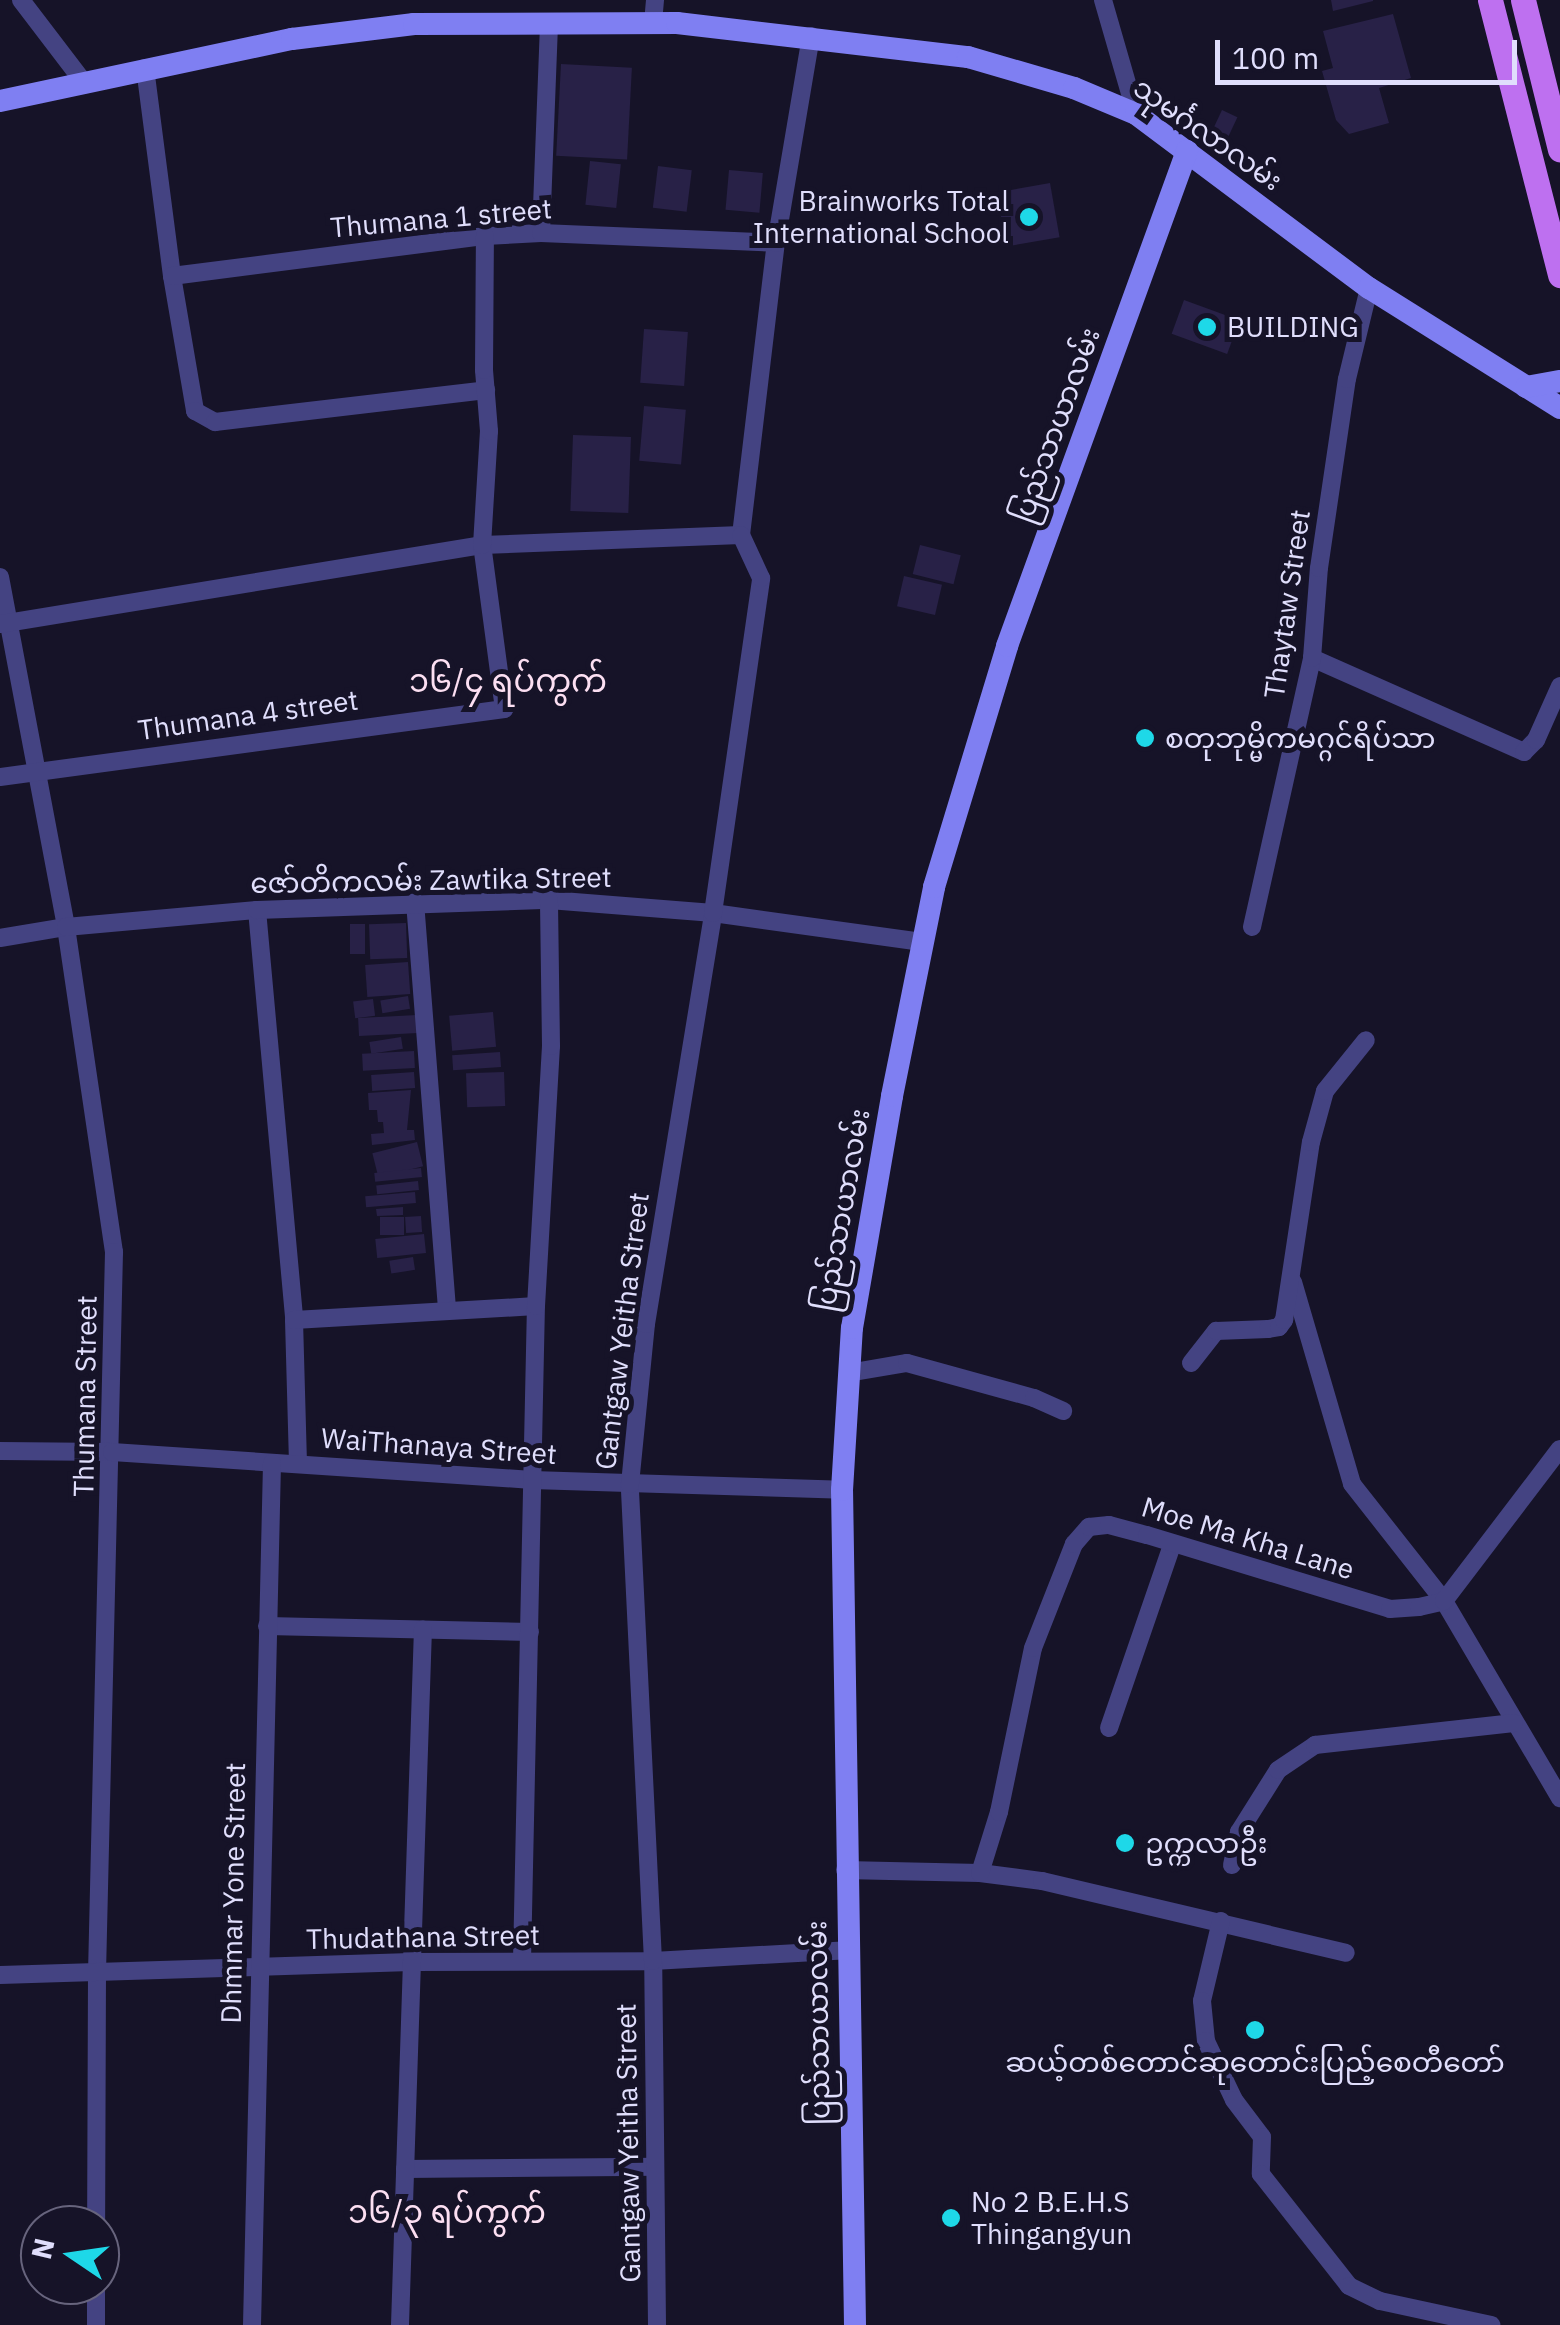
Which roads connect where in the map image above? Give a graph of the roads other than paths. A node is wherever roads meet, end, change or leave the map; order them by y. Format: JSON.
{"nodes":[{"id":1,"x":21,"y":0,"type":"edge"},
{"id":2,"x":1103,"y":0,"type":"edge"},
{"id":3,"x":1524,"y":1,"type":"edge"},
{"id":4,"x":1492,"y":8,"type":"edge"},
{"id":5,"x":654,"y":12,"type":"edge"},
{"id":6,"x":549,"y":26,"type":"junction"},
{"id":7,"x":811,"y":36,"type":"junction"},
{"id":8,"x":145,"y":68,"type":"junction"},
{"id":9,"x":85,"y":84,"type":"junction"},
{"id":10,"x":0,"y":101,"type":"edge"},
{"id":11,"x":1136,"y":114,"type":"junction"},
{"id":12,"x":1560,"y":149,"type":"edge"},
{"id":13,"x":1187,"y":151,"type":"junction"},
{"id":14,"x":541,"y":233,"type":"junction"},
{"id":15,"x":485,"y":236,"type":"junction"},
{"id":16,"x":776,"y":243,"type":"junction"},
{"id":17,"x":1560,"y":275,"type":"edge"},
{"id":18,"x":172,"y":276,"type":"junction"},
{"id":19,"x":1369,"y":288,"type":"junction"},
{"id":20,"x":1560,"y":381,"type":"edge"},
{"id":21,"x":1526,"y":387,"type":"junction"},
{"id":22,"x":486,"y":390,"type":"junction"},
{"id":23,"x":1560,"y":408,"type":"edge"},
{"id":24,"x":742,"y":534,"type":"junction"},
{"id":25,"x":482,"y":545,"type":"junction"},
{"id":26,"x":0,"y":577,"type":"edge"},
{"id":27,"x":5,"y":623,"type":"edge"},
{"id":28,"x":1312,"y":658,"type":"junction"},
{"id":29,"x":1560,"y":686,"type":"edge"},
{"id":30,"x":39,"y":770,"type":"junction"},
{"id":31,"x":0,"y":776,"type":"edge"},
{"id":32,"x":549,"y":900,"type":"junction"},
{"id":33,"x":415,"y":902,"type":"junction"},
{"id":34,"x":257,"y":910,"type":"junction"},
{"id":35,"x":713,"y":912,"type":"junction"},
{"id":36,"x":66,"y":927,"type":"junction"},
{"id":37,"x":1252,"y":927,"type":"dead end"},
{"id":38,"x":0,"y":938,"type":"edge"},
{"id":39,"x":922,"y":942,"type":"junction"},
{"id":40,"x":1366,"y":1040,"type":"dead end"},
{"id":41,"x":1293,"y":1282,"type":"junction"},
{"id":42,"x":536,"y":1306,"type":"junction"},
{"id":43,"x":447,"y":1311,"type":"junction"},
{"id":44,"x":294,"y":1320,"type":"junction"},
{"id":45,"x":1191,"y":1363,"type":"dead end"},
{"id":46,"x":848,"y":1373,"type":"junction"},
{"id":47,"x":1063,"y":1411,"type":"dead end"},
{"id":48,"x":1560,"y":1449,"type":"edge"},
{"id":49,"x":0,"y":1451,"type":"edge"},
{"id":50,"x":112,"y":1452,"type":"junction"},
{"id":51,"x":272,"y":1463,"type":"junction"},
{"id":52,"x":298,"y":1464,"type":"junction"},
{"id":53,"x":532,"y":1480,"type":"junction"},
{"id":54,"x":630,"y":1484,"type":"junction"},
{"id":55,"x":842,"y":1490,"type":"junction"},
{"id":56,"x":1172,"y":1544,"type":"junction"},
{"id":57,"x":1444,"y":1601,"type":"junction"},
{"id":58,"x":267,"y":1626,"type":"junction"},
{"id":59,"x":423,"y":1629,"type":"junction"},
{"id":60,"x":530,"y":1632,"type":"junction"},
{"id":61,"x":1514,"y":1723,"type":"junction"},
{"id":62,"x":1109,"y":1728,"type":"dead end"},
{"id":63,"x":1560,"y":1798,"type":"edge"},
{"id":64,"x":1232,"y":1865,"type":"dead end"},
{"id":65,"x":845,"y":1870,"type":"junction"},
{"id":66,"x":980,"y":1872,"type":"junction"},
{"id":67,"x":1221,"y":1922,"type":"junction"},
{"id":68,"x":846,"y":1950,"type":"junction"},
{"id":69,"x":1346,"y":1953,"type":"dead end"},
{"id":70,"x":652,"y":1961,"type":"junction"},
{"id":71,"x":412,"y":1962,"type":"junction"},
{"id":72,"x":522,"y":1962,"type":"junction"},
{"id":73,"x":259,"y":1969,"type":"junction"},
{"id":74,"x":97,"y":1972,"type":"junction"},
{"id":75,"x":0,"y":1974,"type":"edge"},
{"id":76,"x":656,"y":2168,"type":"junction"},
{"id":77,"x":405,"y":2170,"type":"junction"},
{"id":78,"x":96,"y":2205,"type":"edge"},
{"id":79,"x":252,"y":2325,"type":"edge"},
{"id":80,"x":400,"y":2325,"type":"edge"},
{"id":81,"x":658,"y":2325,"type":"edge"},
{"id":82,"x":855,"y":2325,"type":"edge"},
{"id":83,"x":1491,"y":2325,"type":"edge"}],
"edges":[{"from":1,"to":9,"type":"street"},
{"from":2,"to":11,"type":"street"},
{"from":3,"to":4,"type":"street"},
{"from":3,"to":12,"type":"main road"},
{"from":4,"to":17,"type":"main road"},
{"from":5,"to":6,"type":"street","name":"သုမင်္ဂလာလမ်း"},
{"from":5,"to":7,"type":"street","name":"သုမင်္ဂလာလမ်း"},
{"from":6,"to":8,"type":"street","name":"သုမင်္ဂလာလမ်း"},
{"from":6,"to":14,"type":"street"},
{"from":7,"to":11,"type":"street","name":"သုမင်္ဂလာလမ်း"},
{"from":7,"to":16,"type":"street"},
{"from":8,"to":9,"type":"street","name":"သုမင်္ဂလာလမ်း"},
{"from":8,"to":18,"type":"street"},
{"from":9,"to":10,"type":"street","name":"သုမင်္ဂလာလမ်း"},
{"from":11,"to":13,"type":"street","name":"သုမင်္ဂလာလမ်း"},
{"from":13,"to":19,"type":"street","name":"သုမင်္ဂလာလမ်း"},
{"from":13,"to":39,"type":"street","name":"ပြည်သာယာလမ်း"},
{"from":14,"to":15,"type":"street","name":"Thumana 1 street"},
{"from":14,"to":16,"type":"street","name":"Thumana 1 street"},
{"from":15,"to":18,"type":"street","name":"Thumana 1 street"},
{"from":15,"to":22,"type":"street"},
{"from":16,"to":24,"type":"street"},
{"from":18,"to":22,"type":"street"},
{"from":19,"to":21,"type":"street","name":"သုမင်္ဂလာလမ်း"},
{"from":19,"to":28,"type":"street","name":"Thaytaw Street"},
{"from":20,"to":21,"type":"street"},
{"from":21,"to":23,"type":"street","name":"သုမင်္ဂလာလမ်း"},
{"from":22,"to":25,"type":"street"},
{"from":24,"to":25,"type":"street"},
{"from":24,"to":35,"type":"street","name":"Gantgaw Yeitha Street"},
{"from":25,"to":27,"type":"street"},
{"from":25,"to":30,"type":"street","name":"Thumana 4 street"},
{"from":26,"to":27,"type":"street","name":"Thumana Street"},
{"from":27,"to":30,"type":"street","name":"Thumana Street"},
{"from":28,"to":29,"type":"street"},
{"from":28,"to":37,"type":"street","name":"Thaytaw Street"},
{"from":30,"to":31,"type":"street","name":"Thumana 4 street"},
{"from":30,"to":36,"type":"street","name":"Thumana Street"},
{"from":32,"to":33,"type":"street","name":"ဇော်တိကလမ်း Zawtika Street"},
{"from":32,"to":35,"type":"street","name":"ဇော်တိကလမ်း Zawtika Street"},
{"from":32,"to":42,"type":"street"},
{"from":33,"to":34,"type":"street","name":"ဇော်တိကလမ်း Zawtika Street"},
{"from":33,"to":43,"type":"street"},
{"from":34,"to":36,"type":"street","name":"ဇော်တိကလမ်း Zawtika Street"},
{"from":34,"to":44,"type":"street"},
{"from":35,"to":39,"type":"street","name":"ဇော်တိကလမ်း Zawtika Street"},
{"from":35,"to":54,"type":"street","name":"Gantgaw Yeitha Street"},
{"from":36,"to":38,"type":"street","name":"ဇော်တိကလမ်း Zawtika Street"},
{"from":36,"to":50,"type":"street","name":"Thumana Street"},
{"from":39,"to":46,"type":"street","name":"ပြည်သာယာလမ်း"},
{"from":40,"to":41,"type":"street"},
{"from":41,"to":45,"type":"street"},
{"from":41,"to":57,"type":"street"},
{"from":42,"to":43,"type":"street"},
{"from":42,"to":53,"type":"street"},
{"from":43,"to":44,"type":"street"},
{"from":44,"to":52,"type":"street"},
{"from":46,"to":47,"type":"street"},
{"from":46,"to":55,"type":"street","name":"ပြည်သာယာလမ်း"},
{"from":48,"to":57,"type":"street"},
{"from":49,"to":50,"type":"street","name":"WaiThanaya Street"},
{"from":50,"to":51,"type":"street","name":"WaiThanaya Street"},
{"from":50,"to":74,"type":"street","name":"Thumana Street"},
{"from":51,"to":52,"type":"street","name":"WaiThanaya Street"},
{"from":51,"to":58,"type":"street","name":"Dhmmar Yone Street"},
{"from":52,"to":53,"type":"street","name":"WaiThanaya Street"},
{"from":53,"to":54,"type":"street","name":"WaiThanaya Street"},
{"from":53,"to":60,"type":"street"},
{"from":54,"to":55,"type":"street","name":"WaiThanaya Street"},
{"from":54,"to":70,"type":"street","name":"Gantgaw Yeitha Street"},
{"from":55,"to":65,"type":"street","name":"ပြည်သာယာလမ်း"},
{"from":56,"to":57,"type":"street","name":"Moe Ma Kha Lane"},
{"from":56,"to":62,"type":"street"},
{"from":56,"to":66,"type":"street","name":"Moe Ma Kha Lane"},
{"from":57,"to":61,"type":"street"},
{"from":58,"to":59,"type":"street"},
{"from":58,"to":73,"type":"street","name":"Dhmmar Yone Street"},
{"from":59,"to":60,"type":"street"},
{"from":59,"to":71,"type":"street"},
{"from":60,"to":72,"type":"street"},
{"from":61,"to":63,"type":"street"},
{"from":61,"to":64,"type":"street"},
{"from":65,"to":66,"type":"street"},
{"from":65,"to":68,"type":"street","name":"ပြည်သာယာလမ်း"},
{"from":66,"to":67,"type":"street"},
{"from":67,"to":69,"type":"street"},
{"from":67,"to":83,"type":"street"},
{"from":68,"to":70,"type":"street","name":"Thudathana Street"},
{"from":68,"to":82,"type":"street","name":"ပြည်သာယာလမ်း"},
{"from":70,"to":72,"type":"street","name":"Thudathana Street"},
{"from":70,"to":76,"type":"street","name":"Gantgaw Yeitha Street"},
{"from":71,"to":72,"type":"street","name":"Thudathana Street"},
{"from":71,"to":73,"type":"street","name":"Thudathana Street"},
{"from":71,"to":77,"type":"street"},
{"from":73,"to":74,"type":"street","name":"Thudathana Street"},
{"from":73,"to":79,"type":"street","name":"Dhmmar Yone Street"},
{"from":74,"to":75,"type":"street","name":"Thudathana Street"},
{"from":74,"to":78,"type":"street","name":"Thumana Street"},
{"from":76,"to":77,"type":"street"},
{"from":76,"to":81,"type":"street","name":"Gantgaw Yeitha Street"},
{"from":77,"to":80,"type":"street"}]}
